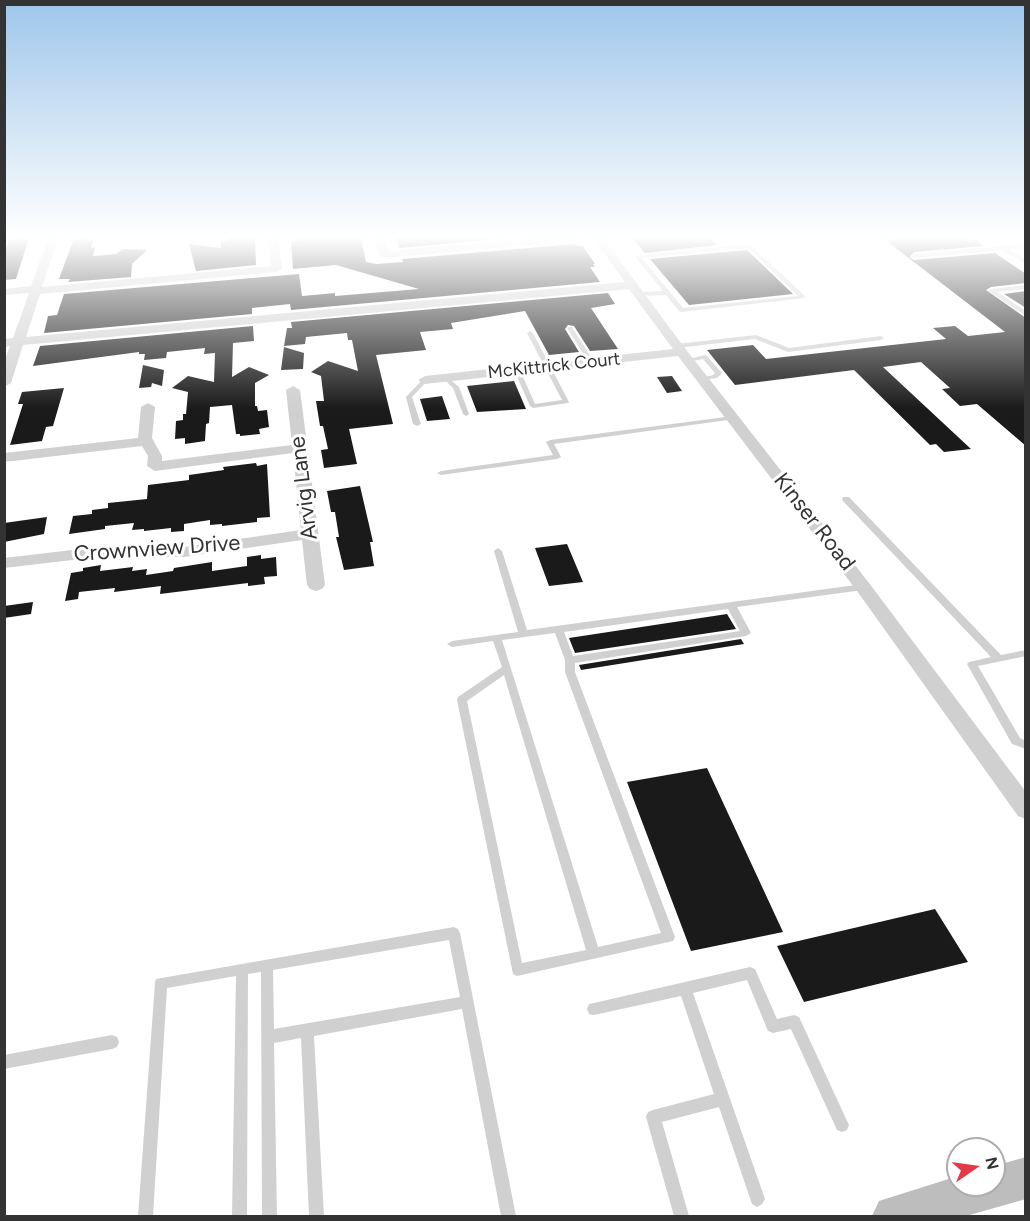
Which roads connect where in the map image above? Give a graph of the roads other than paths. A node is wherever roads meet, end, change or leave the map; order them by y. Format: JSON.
{"nodes":[{"id":1,"x":34,"y":295,"type":"edge"},
{"id":2,"x":565,"y":295,"type":"edge"},
{"id":3,"x":641,"y":295,"type":"edge"},
{"id":4,"x":669,"y":295,"type":"edge"},
{"id":5,"x":801,"y":295,"type":"edge"},
{"id":6,"x":998,"y":295,"type":"edge"},
{"id":7,"x":1026,"y":314,"type":"edge"},
{"id":8,"x":570,"y":328,"type":"dead end"},
{"id":9,"x":530,"y":333,"type":"dead end"},
{"id":10,"x":882,"y":338,"type":"dead end"},
{"id":11,"x":20,"y":341,"type":"junction"},
{"id":12,"x":4,"y":343,"type":"edge"},
{"id":13,"x":686,"y":350,"type":"junction"},
{"id":14,"x":705,"y":357,"type":"junction"},
{"id":15,"x":591,"y":362,"type":"junction"},
{"id":16,"x":548,"y":367,"type":"junction"},
{"id":17,"x":517,"y":370,"type":"junction"},
{"id":18,"x":446,"y":378,"type":"junction"},
{"id":19,"x":703,"y":379,"type":"junction"},
{"id":20,"x":425,"y":381,"type":"joint"},
{"id":21,"x":4,"y":383,"type":"edge"},
{"id":22,"x":293,"y":390,"type":"dead end"},
{"id":23,"x":148,"y":407,"type":"dead end"},
{"id":24,"x":466,"y":414,"type":"dead end"},
{"id":25,"x":733,"y":418,"type":"junction"},
{"id":26,"x":417,"y":424,"type":"dead end"},
{"id":27,"x":146,"y":441,"type":"junction"},
{"id":28,"x":300,"y":448,"type":"junction"},
{"id":29,"x":4,"y":458,"type":"edge"},
{"id":30,"x":441,"y":473,"type":"dead end"},
{"id":31,"x":846,"y":499,"type":"dead end"},
{"id":32,"x":310,"y":534,"type":"junction"},
{"id":33,"x":498,"y":551,"type":"dead end"},
{"id":34,"x":4,"y":563,"type":"edge"},
{"id":35,"x":316,"y":585,"type":"dead end"},
{"id":36,"x":863,"y":587,"type":"junction"},
{"id":37,"x":731,"y":605,"type":"junction"},
{"id":38,"x":558,"y":629,"type":"junction"},
{"id":39,"x":523,"y":634,"type":"junction"},
{"id":40,"x":497,"y":638,"type":"junction"},
{"id":41,"x":452,"y":644,"type":"dead end"},
{"id":42,"x":1026,"y":652,"type":"edge"},
{"id":43,"x":998,"y":658,"type":"junction"},
{"id":44,"x":570,"y":660,"type":"junction"},
{"id":45,"x":507,"y":668,"type":"junction"},
{"id":46,"x":1026,"y":745,"type":"edge"},
{"id":47,"x":1026,"y":810,"type":"edge"},
{"id":48,"x":594,"y":954,"type":"junction"},
{"id":49,"x":267,"y":966,"type":"junction"},
{"id":50,"x":242,"y":969,"type":"junction"},
{"id":51,"x":685,"y":988,"type":"junction"},
{"id":52,"x":467,"y":1002,"type":"junction"},
{"id":53,"x":594,"y":1009,"type":"dead end"},
{"id":54,"x":307,"y":1030,"type":"junction"},
{"id":55,"x":268,"y":1037,"type":"junction"},
{"id":56,"x":112,"y":1042,"type":"dead end"},
{"id":57,"x":4,"y":1062,"type":"edge"},
{"id":58,"x":723,"y":1099,"type":"junction"},
{"id":59,"x":842,"y":1125,"type":"dead end"},
{"id":60,"x":1026,"y":1178,"type":"edge"},
{"id":61,"x":757,"y":1199,"type":"dead end"},
{"id":62,"x":145,"y":1216,"type":"edge"},
{"id":63,"x":240,"y":1216,"type":"edge"},
{"id":64,"x":269,"y":1216,"type":"edge"},
{"id":65,"x":316,"y":1216,"type":"edge"},
{"id":66,"x":509,"y":1216,"type":"edge"},
{"id":67,"x":681,"y":1216,"type":"edge"},
{"id":68,"x":894,"y":1216,"type":"edge"}],
"edges":[{"from":1,"to":11,"type":"street"},
{"from":2,"to":11,"type":"street"},
{"from":3,"to":13,"type":"street","name":"Kinser Road"},
{"from":4,"to":5,"type":"lane"},
{"from":6,"to":7,"type":"lane"},
{"from":8,"to":15,"type":"lane"},
{"from":9,"to":16,"type":"lane"},
{"from":10,"to":13,"type":"lane"},
{"from":11,"to":12,"type":"street"},
{"from":11,"to":21,"type":"street"},
{"from":13,"to":14,"type":"lane"},
{"from":13,"to":14,"type":"lane"},
{"from":13,"to":15,"type":"street","name":"McKittrick Court"},
{"from":13,"to":19,"type":"street","name":"Kinser Road"},
{"from":14,"to":19,"type":"lane"},
{"from":15,"to":16,"type":"street","name":"McKittrick Court"},
{"from":16,"to":17,"type":"street","name":"McKittrick Court"},
{"from":16,"to":17,"type":"lane"},
{"from":17,"to":18,"type":"street","name":"McKittrick Court"},
{"from":18,"to":20,"type":"street","name":"McKittrick Court"},
{"from":18,"to":24,"type":"lane"},
{"from":19,"to":25,"type":"street","name":"Kinser Road"},
{"from":20,"to":26,"type":"lane"},
{"from":22,"to":28,"type":"street","name":"Arvig Lane"},
{"from":23,"to":27,"type":"street"},
{"from":25,"to":30,"type":"lane"},
{"from":25,"to":36,"type":"street","name":"Kinser Road"},
{"from":27,"to":28,"type":"street"},
{"from":27,"to":29,"type":"street"},
{"from":28,"to":32,"type":"street","name":"Arvig Lane"},
{"from":31,"to":43,"type":"lane"},
{"from":32,"to":34,"type":"street","name":"Crownview Drive"},
{"from":32,"to":35,"type":"street","name":"Arvig Lane"},
{"from":33,"to":39,"type":"lane"},
{"from":36,"to":37,"type":"lane"},
{"from":36,"to":47,"type":"street","name":"Kinser Road"},
{"from":37,"to":38,"type":"lane"},
{"from":37,"to":44,"type":"lane"},
{"from":38,"to":39,"type":"lane"},
{"from":38,"to":44,"type":"lane"},
{"from":39,"to":40,"type":"lane"},
{"from":40,"to":41,"type":"lane"},
{"from":40,"to":45,"type":"lane"},
{"from":42,"to":43,"type":"lane"},
{"from":43,"to":46,"type":"lane"},
{"from":44,"to":48,"type":"lane"},
{"from":45,"to":48,"type":"lane"},
{"from":45,"to":48,"type":"lane"},
{"from":49,"to":50,"type":"lane"},
{"from":49,"to":52,"type":"lane"},
{"from":49,"to":55,"type":"lane"},
{"from":50,"to":62,"type":"lane"},
{"from":50,"to":63,"type":"lane"},
{"from":51,"to":53,"type":"lane"},
{"from":51,"to":58,"type":"lane"},
{"from":51,"to":59,"type":"lane"},
{"from":52,"to":54,"type":"lane"},
{"from":52,"to":66,"type":"lane"},
{"from":54,"to":55,"type":"lane"},
{"from":54,"to":65,"type":"lane"},
{"from":55,"to":64,"type":"lane"},
{"from":56,"to":57,"type":"lane"},
{"from":58,"to":61,"type":"lane"},
{"from":58,"to":67,"type":"lane"},
{"from":60,"to":68,"type":"street"}]}
